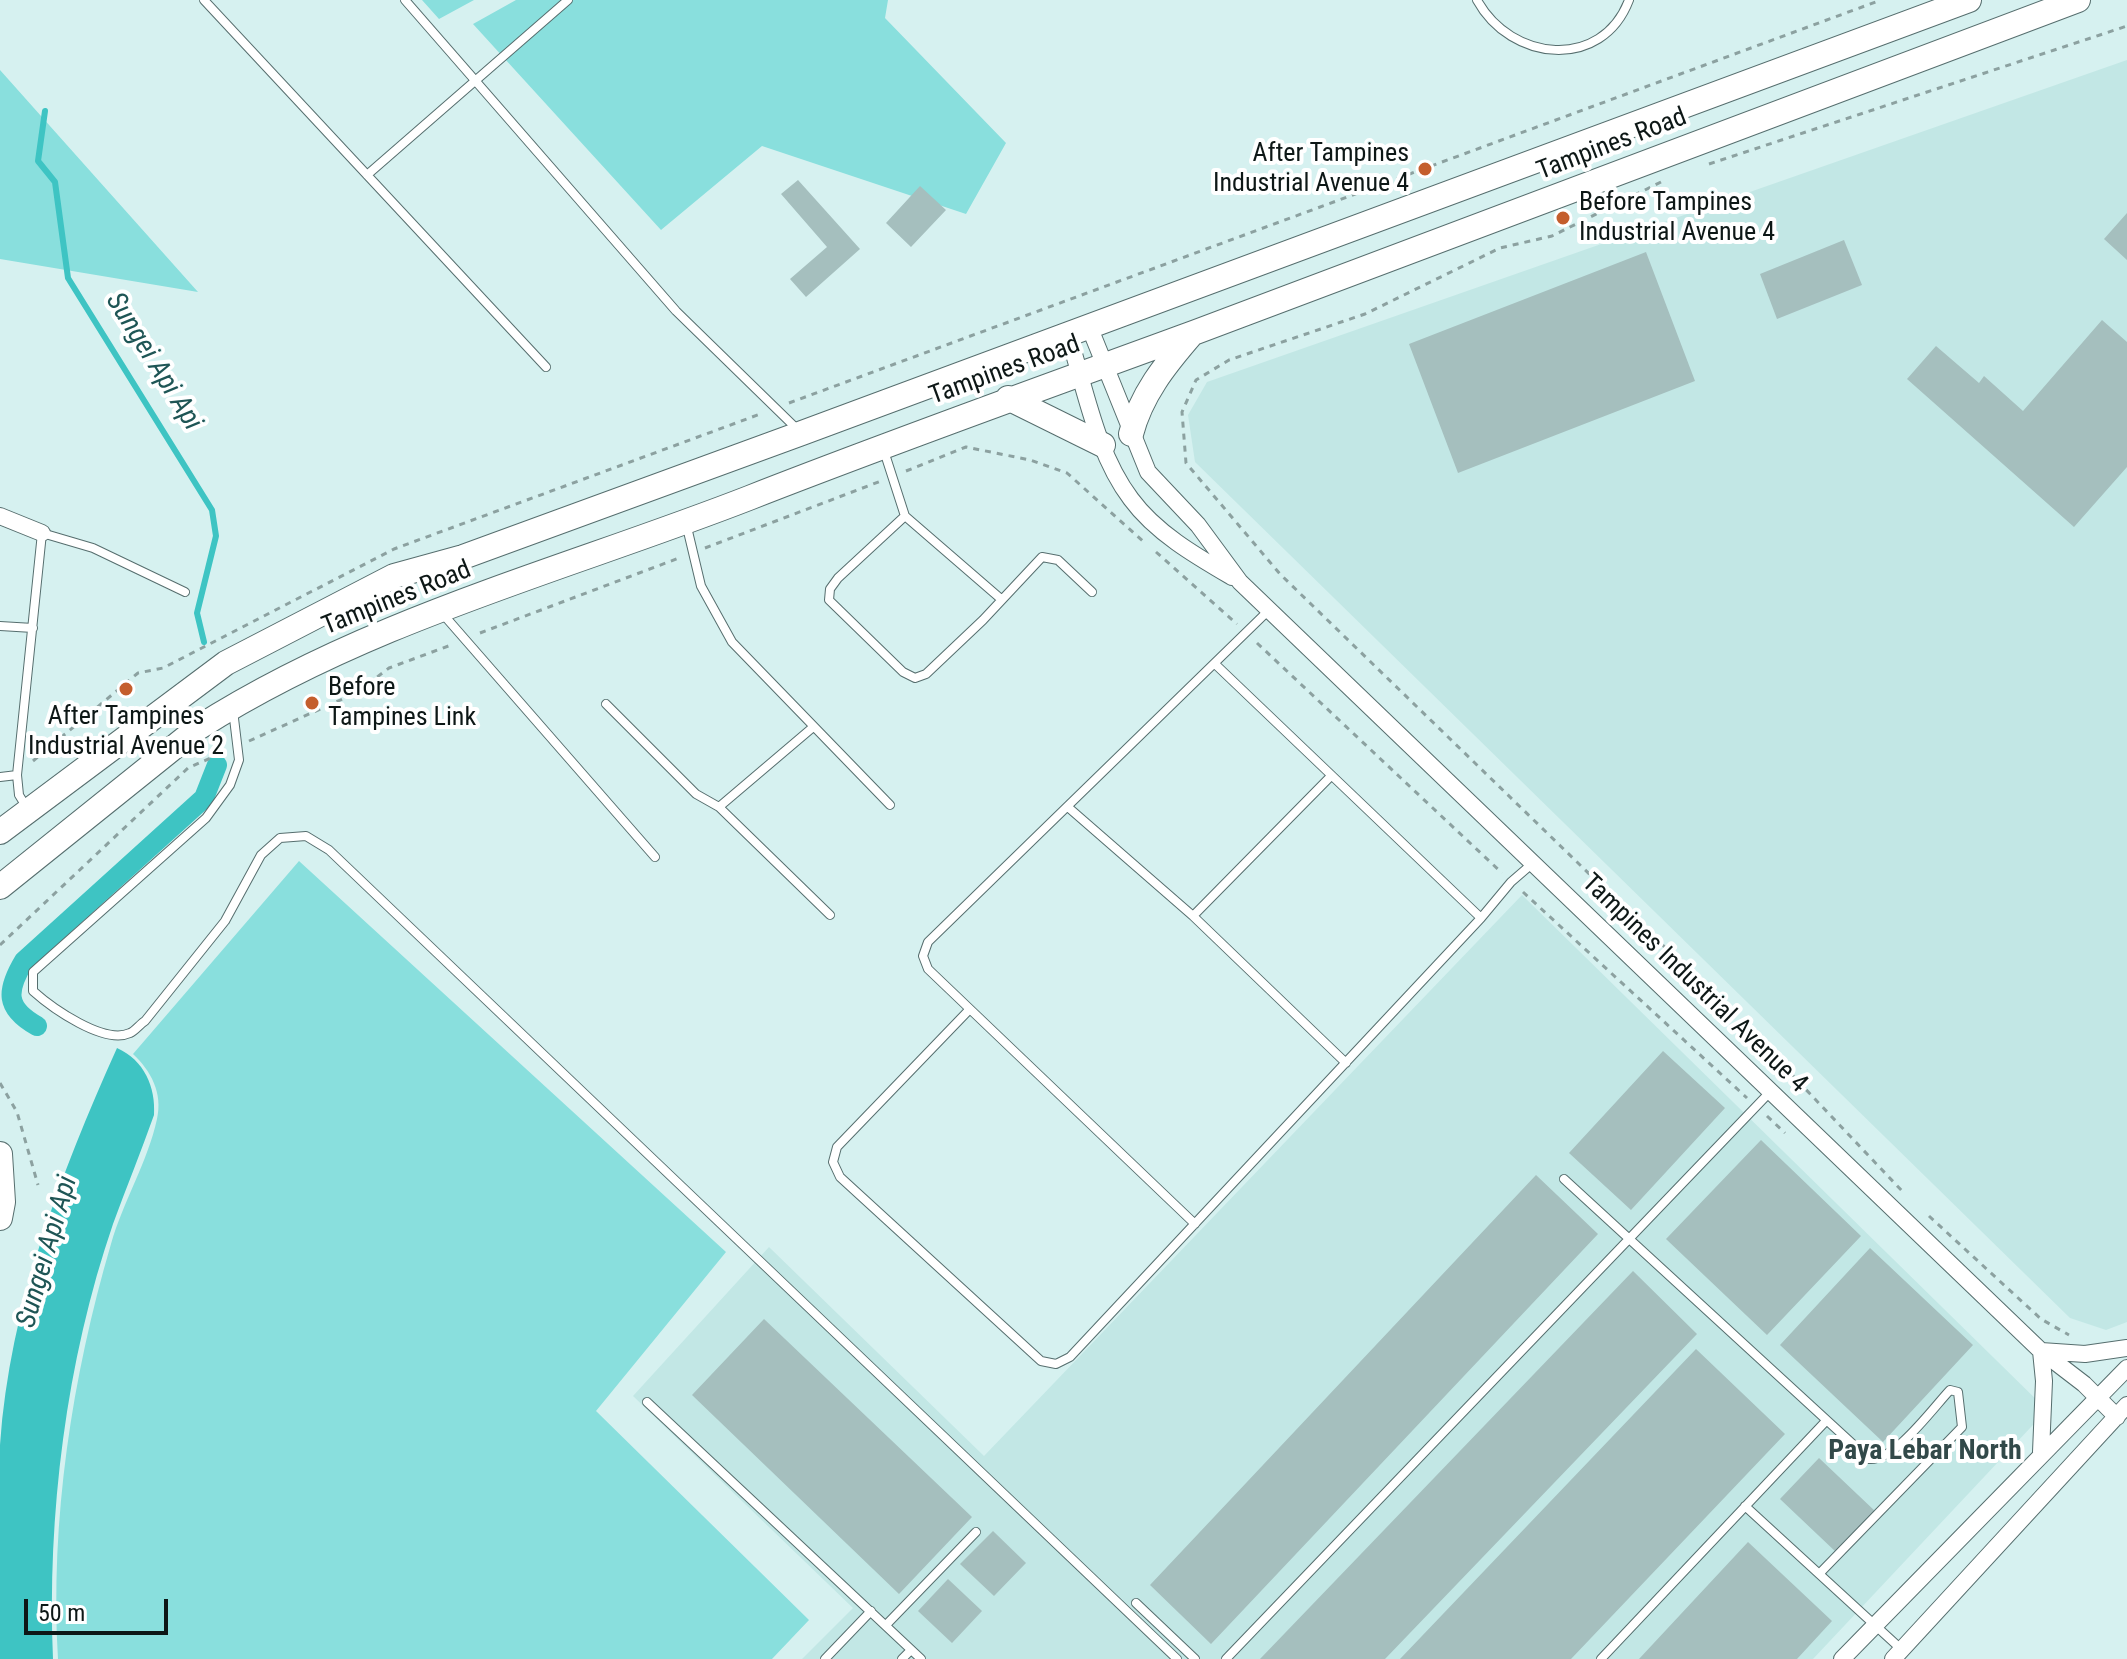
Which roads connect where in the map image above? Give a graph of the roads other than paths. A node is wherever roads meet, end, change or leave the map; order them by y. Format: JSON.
{"nodes":[{"id":1,"x":204,"y":0,"type":"edge"},
{"id":2,"x":405,"y":0,"type":"edge"},
{"id":3,"x":568,"y":0,"type":"edge"},
{"id":4,"x":1477,"y":0,"type":"edge"},
{"id":5,"x":1629,"y":0,"type":"edge"},
{"id":6,"x":1969,"y":0,"type":"edge"},
{"id":7,"x":2078,"y":0,"type":"edge"},
{"id":8,"x":476,"y":78,"type":"junction"},
{"id":9,"x":367,"y":175,"type":"junction"},
{"id":10,"x":1079,"y":330,"type":"junction"},
{"id":11,"x":1193,"y":333,"type":"junction"},
{"id":12,"x":546,"y":367,"type":"dead end"},
{"id":13,"x":1092,"y":369,"type":"junction"},
{"id":14,"x":1008,"y":398,"type":"junction"},
{"id":15,"x":802,"y":433,"type":"junction"},
{"id":16,"x":1131,"y":434,"type":"junction"},
{"id":17,"x":1103,"y":445,"type":"junction"},
{"id":18,"x":882,"y":446,"type":"junction"},
{"id":19,"x":0,"y":516,"type":"edge"},
{"id":20,"x":905,"y":516,"type":"junction"},
{"id":21,"x":686,"y":523,"type":"junction"},
{"id":22,"x":42,"y":533,"type":"junction"},
{"id":23,"x":1240,"y":582,"type":"junction"},
{"id":24,"x":185,"y":592,"type":"dead end"},
{"id":25,"x":1092,"y":592,"type":"dead end"},
{"id":26,"x":1001,"y":599,"type":"junction"},
{"id":27,"x":439,"y":609,"type":"junction"},
{"id":28,"x":1268,"y":611,"type":"junction"},
{"id":29,"x":0,"y":626,"type":"edge"},
{"id":30,"x":33,"y":628,"type":"junction"},
{"id":31,"x":1215,"y":664,"type":"junction"},
{"id":32,"x":606,"y":704,"type":"dead end"},
{"id":33,"x":233,"y":705,"type":"junction"},
{"id":34,"x":812,"y":728,"type":"junction"},
{"id":35,"x":17,"y":775,"type":"junction"},
{"id":36,"x":0,"y":777,"type":"edge"},
{"id":37,"x":1330,"y":777,"type":"junction"},
{"id":38,"x":890,"y":805,"type":"dead end"},
{"id":39,"x":719,"y":807,"type":"junction"},
{"id":40,"x":1069,"y":808,"type":"junction"},
{"id":41,"x":28,"y":809,"type":"junction"},
{"id":42,"x":0,"y":832,"type":"edge"},
{"id":43,"x":655,"y":857,"type":"dead end"},
{"id":44,"x":1533,"y":863,"type":"junction"},
{"id":45,"x":0,"y":887,"type":"edge"},
{"id":46,"x":830,"y":915,"type":"dead end"},
{"id":47,"x":1193,"y":916,"type":"junction"},
{"id":48,"x":1481,"y":918,"type":"junction"},
{"id":49,"x":968,"y":1011,"type":"junction"},
{"id":50,"x":1346,"y":1063,"type":"junction"},
{"id":51,"x":1770,"y":1092,"type":"junction"},
{"id":52,"x":0,"y":1154,"type":"edge"},
{"id":53,"x":1564,"y":1179,"type":"dead end"},
{"id":54,"x":0,"y":1218,"type":"edge"},
{"id":55,"x":1195,"y":1224,"type":"junction"},
{"id":56,"x":1630,"y":1240,"type":"junction"},
{"id":57,"x":2127,"y":1348,"type":"edge"},
{"id":58,"x":2041,"y":1351,"type":"junction"},
{"id":59,"x":2127,"y":1368,"type":"edge"},
{"id":60,"x":2099,"y":1397,"type":"junction"},
{"id":61,"x":647,"y":1402,"type":"dead end"},
{"id":62,"x":2122,"y":1411,"type":"edge"},
{"id":63,"x":1825,"y":1422,"type":"junction"},
{"id":64,"x":2041,"y":1452,"type":"junction"},
{"id":65,"x":1745,"y":1506,"type":"junction"},
{"id":66,"x":976,"y":1532,"type":"dead end"},
{"id":67,"x":1820,"y":1573,"type":"junction"},
{"id":68,"x":1136,"y":1603,"type":"dead end"},
{"id":69,"x":871,"y":1611,"type":"junction"},
{"id":70,"x":1875,"y":1622,"type":"junction"},
{"id":71,"x":886,"y":1625,"type":"junction"},
{"id":72,"x":911,"y":1650,"type":"junction"},
{"id":73,"x":1897,"y":1654,"type":"edge"},
{"id":74,"x":825,"y":1659,"type":"edge"},
{"id":75,"x":902,"y":1659,"type":"edge"},
{"id":76,"x":921,"y":1659,"type":"edge"},
{"id":77,"x":1177,"y":1659,"type":"edge"},
{"id":78,"x":1195,"y":1659,"type":"edge"},
{"id":79,"x":1226,"y":1659,"type":"edge"},
{"id":80,"x":1601,"y":1659,"type":"edge"},
{"id":81,"x":1842,"y":1659,"type":"edge"}],
"edges":[{"from":1,"to":9,"type":"lane"},
{"from":2,"to":8,"type":"lane"},
{"from":3,"to":8,"type":"lane"},
{"from":4,"to":5,"type":"lane"},
{"from":6,"to":10,"type":"main road","name":"Tampines Road"},
{"from":7,"to":11,"type":"main road","name":"Tampines Road"},
{"from":8,"to":9,"type":"lane"},
{"from":8,"to":15,"type":"lane"},
{"from":9,"to":12,"type":"lane"},
{"from":10,"to":13,"type":"street","name":"Tampines Industrial Avenue 4"},
{"from":10,"to":13,"type":"street","name":"Tampines Industrial Avenue 4"},
{"from":10,"to":15,"type":"main road","name":"Tampines Road"},
{"from":11,"to":13,"type":"main road","name":"Tampines Road"},
{"from":11,"to":16,"type":"main road"},
{"from":13,"to":14,"type":"main road","name":"Tampines Road"},
{"from":13,"to":16,"type":"street","name":"Tampines Industrial Avenue 4"},
{"from":13,"to":17,"type":"street","name":"Tampines Industrial Avenue 4"},
{"from":14,"to":17,"type":"main road"},
{"from":14,"to":18,"type":"main road","name":"Tampines Road"},
{"from":15,"to":41,"type":"main road","name":"Tampines Road"},
{"from":16,"to":23,"type":"street","name":"Tampines Industrial Avenue 4"},
{"from":17,"to":23,"type":"street","name":"Tampines Industrial Avenue 4"},
{"from":18,"to":20,"type":"lane"},
{"from":18,"to":21,"type":"main road","name":"Tampines Road"},
{"from":19,"to":22,"type":"street"},
{"from":20,"to":26,"type":"lane"},
{"from":20,"to":26,"type":"lane"},
{"from":21,"to":27,"type":"main road","name":"Tampines Road"},
{"from":21,"to":34,"type":"lane"},
{"from":22,"to":24,"type":"lane"},
{"from":22,"to":30,"type":"lane"},
{"from":23,"to":28,"type":"street","name":"Tampines Industrial Avenue 4"},
{"from":25,"to":26,"type":"lane"},
{"from":27,"to":33,"type":"main road","name":"Tampines Road"},
{"from":27,"to":43,"type":"lane"},
{"from":28,"to":31,"type":"lane"},
{"from":28,"to":44,"type":"street","name":"Tampines Industrial Avenue 4"},
{"from":29,"to":30,"type":"lane"},
{"from":30,"to":35,"type":"lane"},
{"from":31,"to":37,"type":"lane"},
{"from":31,"to":40,"type":"lane"},
{"from":32,"to":39,"type":"lane"},
{"from":33,"to":45,"type":"main road","name":"Tampines Road"},
{"from":33,"to":77,"type":"lane"},
{"from":34,"to":38,"type":"lane"},
{"from":34,"to":39,"type":"lane"},
{"from":35,"to":36,"type":"lane"},
{"from":35,"to":41,"type":"lane"},
{"from":37,"to":47,"type":"lane"},
{"from":37,"to":48,"type":"lane"},
{"from":39,"to":46,"type":"lane"},
{"from":40,"to":47,"type":"lane"},
{"from":40,"to":49,"type":"lane"},
{"from":41,"to":42,"type":"main road","name":"Tampines Road"},
{"from":44,"to":48,"type":"lane"},
{"from":44,"to":51,"type":"street","name":"Tampines Industrial Avenue 4"},
{"from":47,"to":50,"type":"lane"},
{"from":48,"to":50,"type":"lane"},
{"from":49,"to":55,"type":"lane"},
{"from":49,"to":55,"type":"lane"},
{"from":50,"to":55,"type":"lane"},
{"from":51,"to":56,"type":"lane"},
{"from":51,"to":58,"type":"street","name":"Tampines Industrial Avenue 4"},
{"from":52,"to":54,"type":"main road"},
{"from":53,"to":56,"type":"lane"},
{"from":56,"to":63,"type":"lane"},
{"from":56,"to":79,"type":"lane"},
{"from":57,"to":58,"type":"street"},
{"from":58,"to":60,"type":"street","name":"Tampines Industrial Avenue 4"},
{"from":58,"to":64,"type":"street"},
{"from":59,"to":60,"type":"street"},
{"from":60,"to":62,"type":"street","name":"Tampines Industrial Avenue 4"},
{"from":60,"to":64,"type":"street"},
{"from":61,"to":69,"type":"lane"},
{"from":62,"to":73,"type":"street"},
{"from":63,"to":65,"type":"lane"},
{"from":63,"to":67,"type":"lane"},
{"from":64,"to":70,"type":"street"},
{"from":65,"to":67,"type":"lane"},
{"from":65,"to":80,"type":"lane"},
{"from":66,"to":71,"type":"lane"},
{"from":67,"to":70,"type":"lane"},
{"from":68,"to":78,"type":"lane"},
{"from":69,"to":71,"type":"lane"},
{"from":69,"to":74,"type":"lane"},
{"from":70,"to":73,"type":"lane"},
{"from":70,"to":81,"type":"street"},
{"from":71,"to":72,"type":"lane"},
{"from":72,"to":75,"type":"lane"},
{"from":72,"to":76,"type":"lane"}]}
